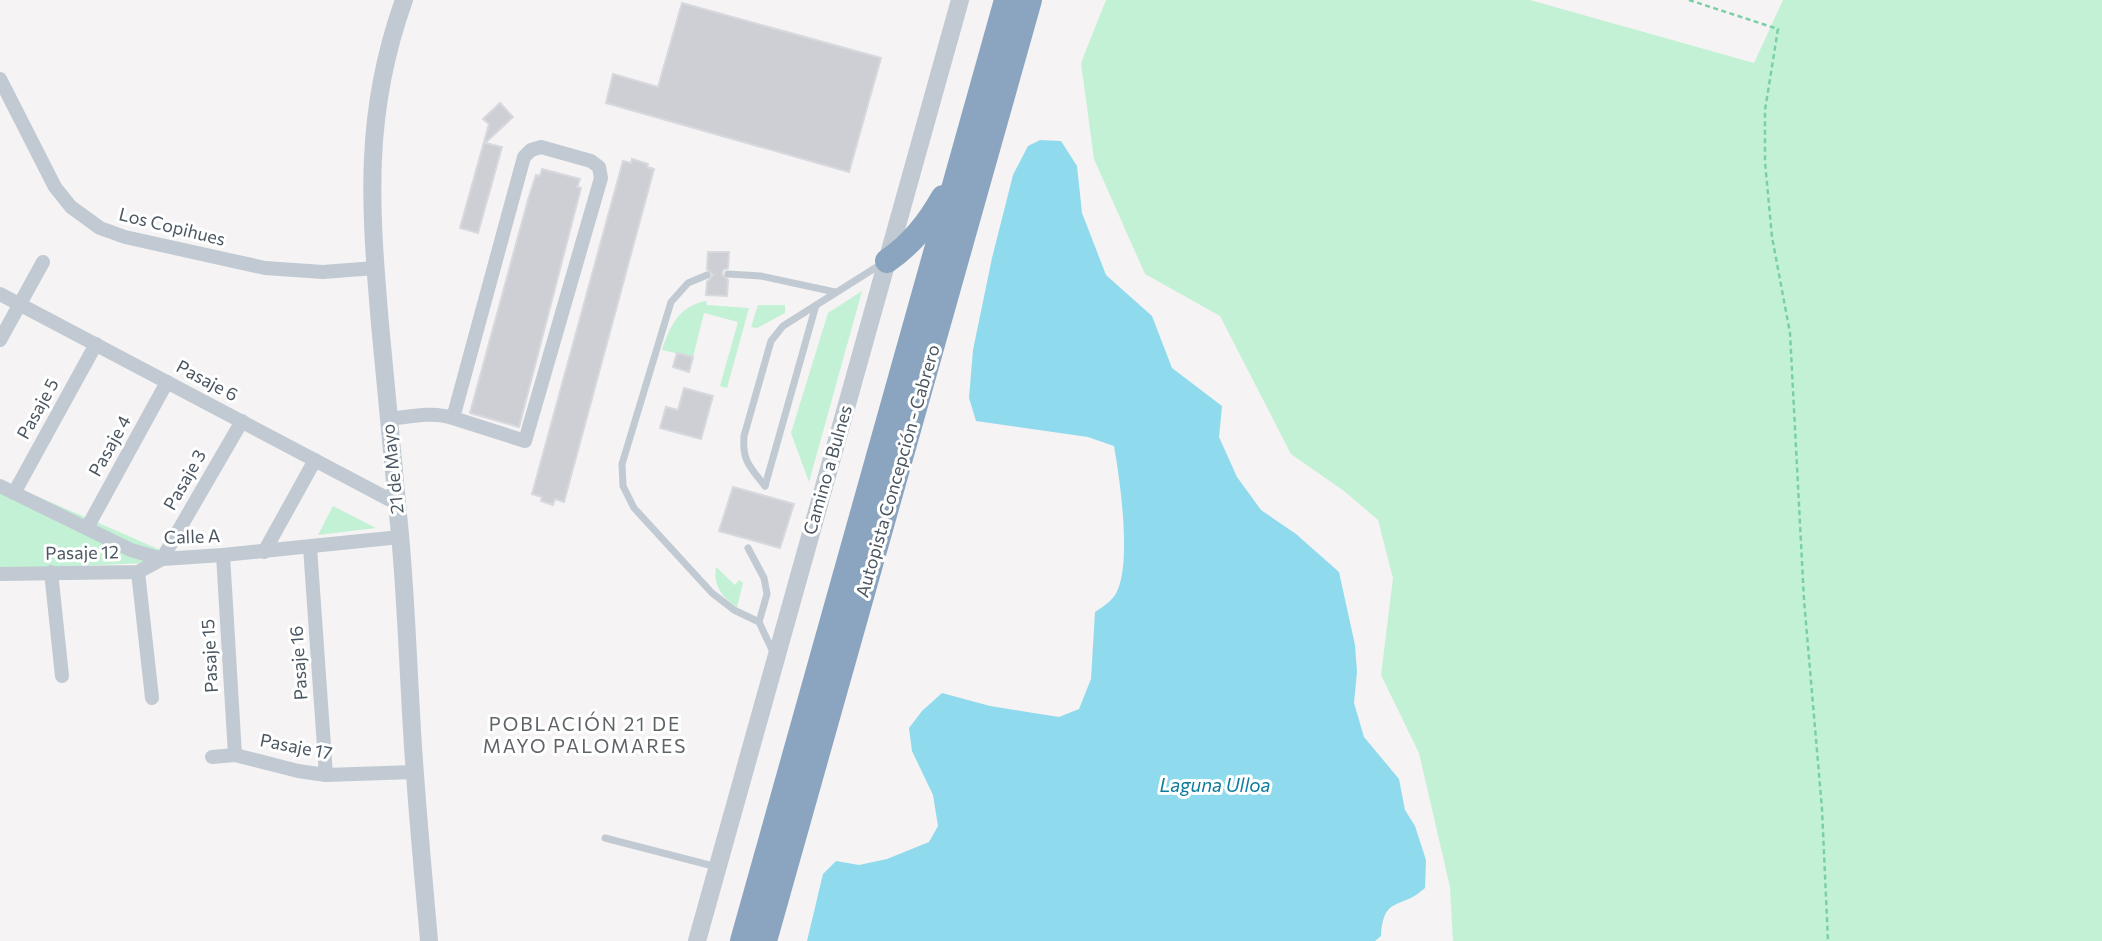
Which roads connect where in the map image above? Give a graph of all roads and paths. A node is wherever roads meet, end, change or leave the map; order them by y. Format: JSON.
{"nodes":[{"id":1,"x":404,"y":0,"type":"edge"},
{"id":2,"x":960,"y":0,"type":"edge"},
{"id":3,"x":1006,"y":0,"type":"edge"},
{"id":4,"x":1030,"y":0,"type":"edge"},
{"id":5,"x":1689,"y":0,"type":"edge"},
{"id":6,"x":0,"y":79,"type":"edge"},
{"id":7,"x":958,"y":172,"type":"junction"},
{"id":8,"x":887,"y":261,"type":"junction"},
{"id":9,"x":43,"y":262,"type":"dead end"},
{"id":10,"x":375,"y":268,"type":"junction"},
{"id":11,"x":728,"y":274,"type":"dead end"},
{"id":12,"x":707,"y":275,"type":"dead end"},
{"id":13,"x":835,"y":292,"type":"junction"},
{"id":14,"x":0,"y":294,"type":"edge"},
{"id":15,"x":20,"y":304,"type":"junction"},
{"id":16,"x":816,"y":304,"type":"junction"},
{"id":17,"x":0,"y":340,"type":"edge"},
{"id":18,"x":96,"y":344,"type":"junction"},
{"id":19,"x":167,"y":382,"type":"junction"},
{"id":20,"x":453,"y":418,"type":"junction"},
{"id":21,"x":388,"y":419,"type":"junction"},
{"id":22,"x":242,"y":421,"type":"junction"},
{"id":23,"x":315,"y":460,"type":"junction"},
{"id":24,"x":0,"y":486,"type":"edge"},
{"id":25,"x":14,"y":493,"type":"junction"},
{"id":26,"x":396,"y":503,"type":"junction"},
{"id":27,"x":87,"y":528,"type":"junction"},
{"id":28,"x":400,"y":537,"type":"junction"},
{"id":29,"x":310,"y":547,"type":"junction"},
{"id":30,"x":748,"y":548,"type":"dead end"},
{"id":31,"x":264,"y":552,"type":"junction"},
{"id":32,"x":223,"y":555,"type":"junction"},
{"id":33,"x":162,"y":559,"type":"junction"},
{"id":34,"x":51,"y":572,"type":"junction"},
{"id":35,"x":138,"y":572,"type":"junction"},
{"id":36,"x":0,"y":574,"type":"edge"},
{"id":37,"x":760,"y":622,"type":"junction"},
{"id":38,"x":776,"y":658,"type":"junction"},
{"id":39,"x":62,"y":676,"type":"dead end"},
{"id":40,"x":152,"y":698,"type":"dead end"},
{"id":41,"x":235,"y":755,"type":"junction"},
{"id":42,"x":212,"y":757,"type":"dead end"},
{"id":43,"x":414,"y":772,"type":"junction"},
{"id":44,"x":326,"y":775,"type":"junction"},
{"id":45,"x":605,"y":838,"type":"dead end"},
{"id":46,"x":717,"y":867,"type":"junction"},
{"id":47,"x":429,"y":941,"type":"edge"},
{"id":48,"x":697,"y":941,"type":"edge"},
{"id":49,"x":742,"y":941,"type":"edge"},
{"id":50,"x":765,"y":941,"type":"edge"},
{"id":51,"x":1828,"y":941,"type":"edge"}],
"edges":[{"from":1,"to":10,"type":"street","name":"21 de Mayo"},
{"from":2,"to":8,"type":"street","name":"Camino a Bulnes"},
{"from":3,"to":7,"type":"highway","name":"Autopista Concepción - Cabrero"},
{"from":4,"to":50,"type":"highway","name":"Autopista Concepción - Cabrero"},
{"from":5,"to":51,"type":"path"},
{"from":6,"to":10,"type":"street","name":"Los Copihues"},
{"from":7,"to":8,"type":"highway"},
{"from":7,"to":49,"type":"highway","name":"Autopista Concepción - Cabrero"},
{"from":8,"to":13,"type":"lane"},
{"from":8,"to":38,"type":"street","name":"Camino a Bulnes"},
{"from":9,"to":15,"type":"street"},
{"from":10,"to":21,"type":"street","name":"21 de Mayo"},
{"from":11,"to":13,"type":"lane"},
{"from":12,"to":37,"type":"lane"},
{"from":13,"to":16,"type":"lane"},
{"from":14,"to":15,"type":"street","name":"Pasaje 6"},
{"from":15,"to":17,"type":"street"},
{"from":15,"to":18,"type":"street","name":"Pasaje 6"},
{"from":16,"to":16,"type":"lane"},
{"from":18,"to":19,"type":"street","name":"Pasaje 6"},
{"from":18,"to":25,"type":"street","name":"Pasaje 5"},
{"from":19,"to":22,"type":"street","name":"Pasaje 6"},
{"from":19,"to":27,"type":"street","name":"Pasaje 4"},
{"from":20,"to":20,"type":"street"},
{"from":20,"to":21,"type":"street"},
{"from":21,"to":26,"type":"street","name":"21 de Mayo"},
{"from":22,"to":23,"type":"street","name":"Pasaje 6"},
{"from":22,"to":33,"type":"street","name":"Pasaje 3"},
{"from":23,"to":26,"type":"street","name":"Pasaje 6"},
{"from":23,"to":31,"type":"street"},
{"from":24,"to":25,"type":"street","name":"Calle A"},
{"from":25,"to":27,"type":"street","name":"Calle A"},
{"from":26,"to":28,"type":"street","name":"21 de Mayo"},
{"from":27,"to":33,"type":"street","name":"Calle A"},
{"from":28,"to":29,"type":"street","name":"Calle A"},
{"from":28,"to":43,"type":"street","name":"21 de Mayo"},
{"from":29,"to":31,"type":"street","name":"Calle A"},
{"from":29,"to":44,"type":"street","name":"Pasaje 16"},
{"from":30,"to":37,"type":"lane"},
{"from":31,"to":32,"type":"street","name":"Calle A"},
{"from":32,"to":33,"type":"street","name":"Calle A"},
{"from":32,"to":41,"type":"street","name":"Pasaje 15"},
{"from":33,"to":35,"type":"street","name":"Pasaje 12"},
{"from":34,"to":35,"type":"street","name":"Pasaje 12"},
{"from":34,"to":36,"type":"street","name":"Pasaje 12"},
{"from":34,"to":39,"type":"street"},
{"from":35,"to":40,"type":"street"},
{"from":37,"to":38,"type":"lane"},
{"from":38,"to":46,"type":"street","name":"Camino a Bulnes"},
{"from":41,"to":42,"type":"street","name":"Pasaje 17"},
{"from":41,"to":44,"type":"street","name":"Pasaje 17"},
{"from":43,"to":44,"type":"street","name":"Pasaje 17"},
{"from":43,"to":47,"type":"street","name":"21 de Mayo"},
{"from":45,"to":46,"type":"lane"},
{"from":46,"to":48,"type":"street","name":"Camino a Bulnes"}]}
